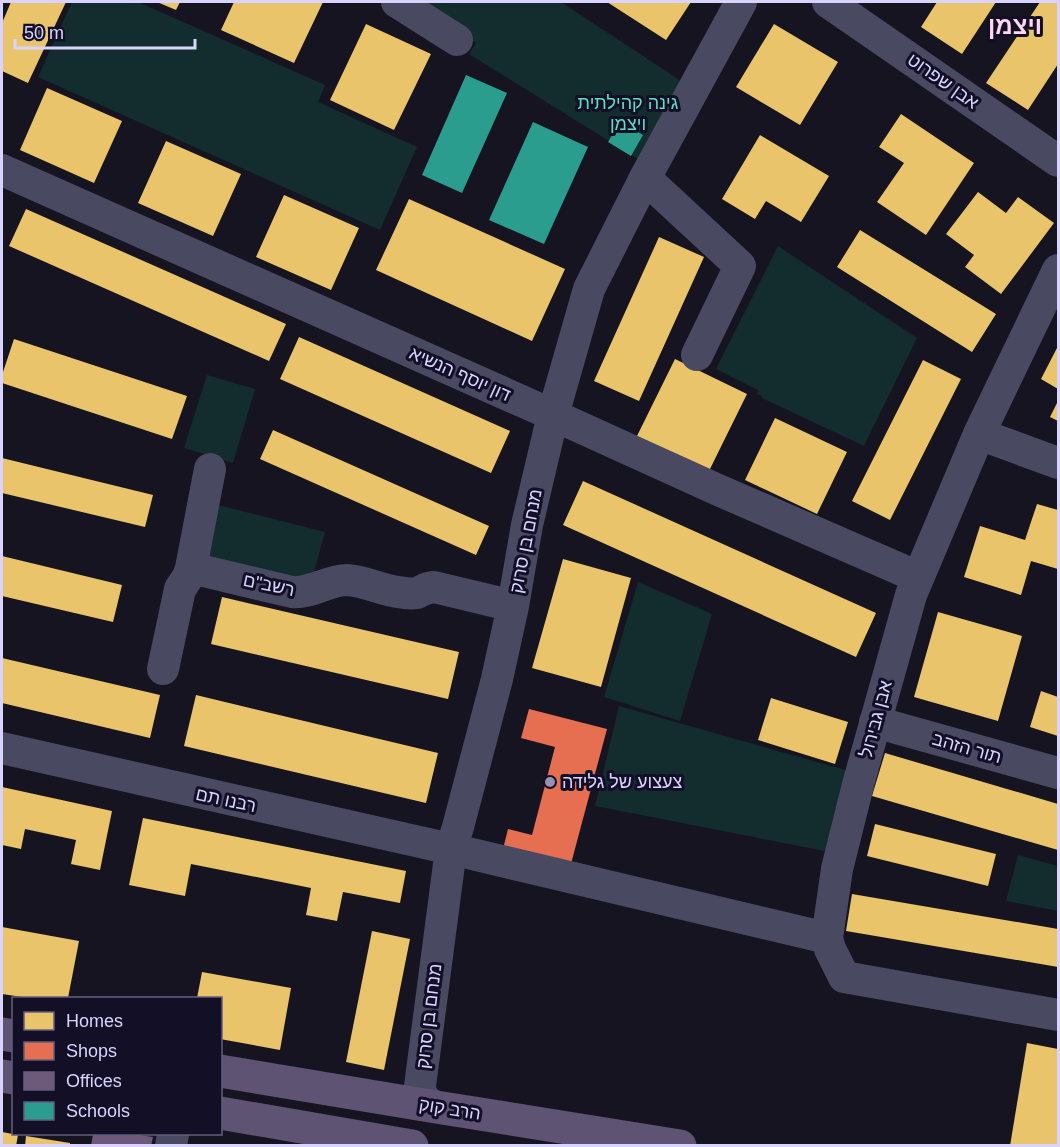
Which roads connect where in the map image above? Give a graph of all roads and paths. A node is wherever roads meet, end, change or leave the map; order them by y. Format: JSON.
{"nodes":[{"id":1,"x":397,"y":2,"type":"edge"},
{"id":2,"x":741,"y":2,"type":"edge"},
{"id":3,"x":828,"y":2,"type":"edge"},
{"id":4,"x":457,"y":40,"type":"dead end"},
{"id":5,"x":1059,"y":161,"type":"edge"},
{"id":6,"x":2,"y":170,"type":"edge"},
{"id":7,"x":645,"y":178,"type":"junction"},
{"id":8,"x":1059,"y":270,"type":"edge"},
{"id":9,"x":698,"y":355,"type":"dead end"},
{"id":10,"x":553,"y":414,"type":"junction"},
{"id":11,"x":979,"y":434,"type":"junction"},
{"id":12,"x":1059,"y":463,"type":"edge"},
{"id":13,"x":210,"y":469,"type":"dead end"},
{"id":14,"x":191,"y":568,"type":"junction"},
{"id":15,"x":918,"y":577,"type":"junction"},
{"id":16,"x":513,"y":606,"type":"junction"},
{"id":17,"x":163,"y":669,"type":"dead end"},
{"id":18,"x":875,"y":722,"type":"junction"},
{"id":19,"x":2,"y":748,"type":"edge"},
{"id":20,"x":1059,"y":773,"type":"edge"},
{"id":21,"x":451,"y":849,"type":"junction"},
{"id":22,"x":827,"y":938,"type":"junction"},
{"id":23,"x":1059,"y":1016,"type":"edge"},
{"id":24,"x":222,"y":1071,"type":"edge"},
{"id":25,"x":436,"y":1107,"type":"junction"},
{"id":26,"x":222,"y":1113,"type":"edge"},
{"id":27,"x":412,"y":1146,"type":"edge"},
{"id":28,"x":680,"y":1146,"type":"edge"}],
"edges":[{"from":1,"to":4,"type":"street"},
{"from":2,"to":7,"type":"street","name":"מנחם בן סרוק"},
{"from":3,"to":5,"type":"street","name":"אבן שפרוט"},
{"from":6,"to":10,"type":"street","name":"דון יוסף הנשיא"},
{"from":7,"to":9,"type":"street"},
{"from":7,"to":10,"type":"street","name":"מנחם בן סרוק"},
{"from":8,"to":11,"type":"street","name":"אבן גבירול"},
{"from":10,"to":15,"type":"street","name":"דון יוסף הנשיא"},
{"from":10,"to":16,"type":"street","name":"מנחם בן סרוק"},
{"from":11,"to":12,"type":"street"},
{"from":11,"to":15,"type":"street","name":"אבן גבירול"},
{"from":13,"to":14,"type":"street"},
{"from":14,"to":16,"type":"street","name":"רשב\"ם"},
{"from":14,"to":17,"type":"street"},
{"from":15,"to":18,"type":"street","name":"אבן גבירול"},
{"from":16,"to":21,"type":"street","name":"מנחם בן סרוק"},
{"from":18,"to":20,"type":"street","name":"תור הזהב"},
{"from":18,"to":22,"type":"street","name":"אבן גבירול"},
{"from":19,"to":21,"type":"street","name":"רבנו תם"},
{"from":21,"to":22,"type":"street","name":"רבנו תם"},
{"from":21,"to":25,"type":"street","name":"מנחם בן סרוק"},
{"from":22,"to":23,"type":"street"},
{"from":24,"to":25,"type":"main road","name":"הרב קוק"},
{"from":25,"to":28,"type":"main road","name":"הרב קוק"},
{"from":26,"to":27,"type":"main road"}]}
